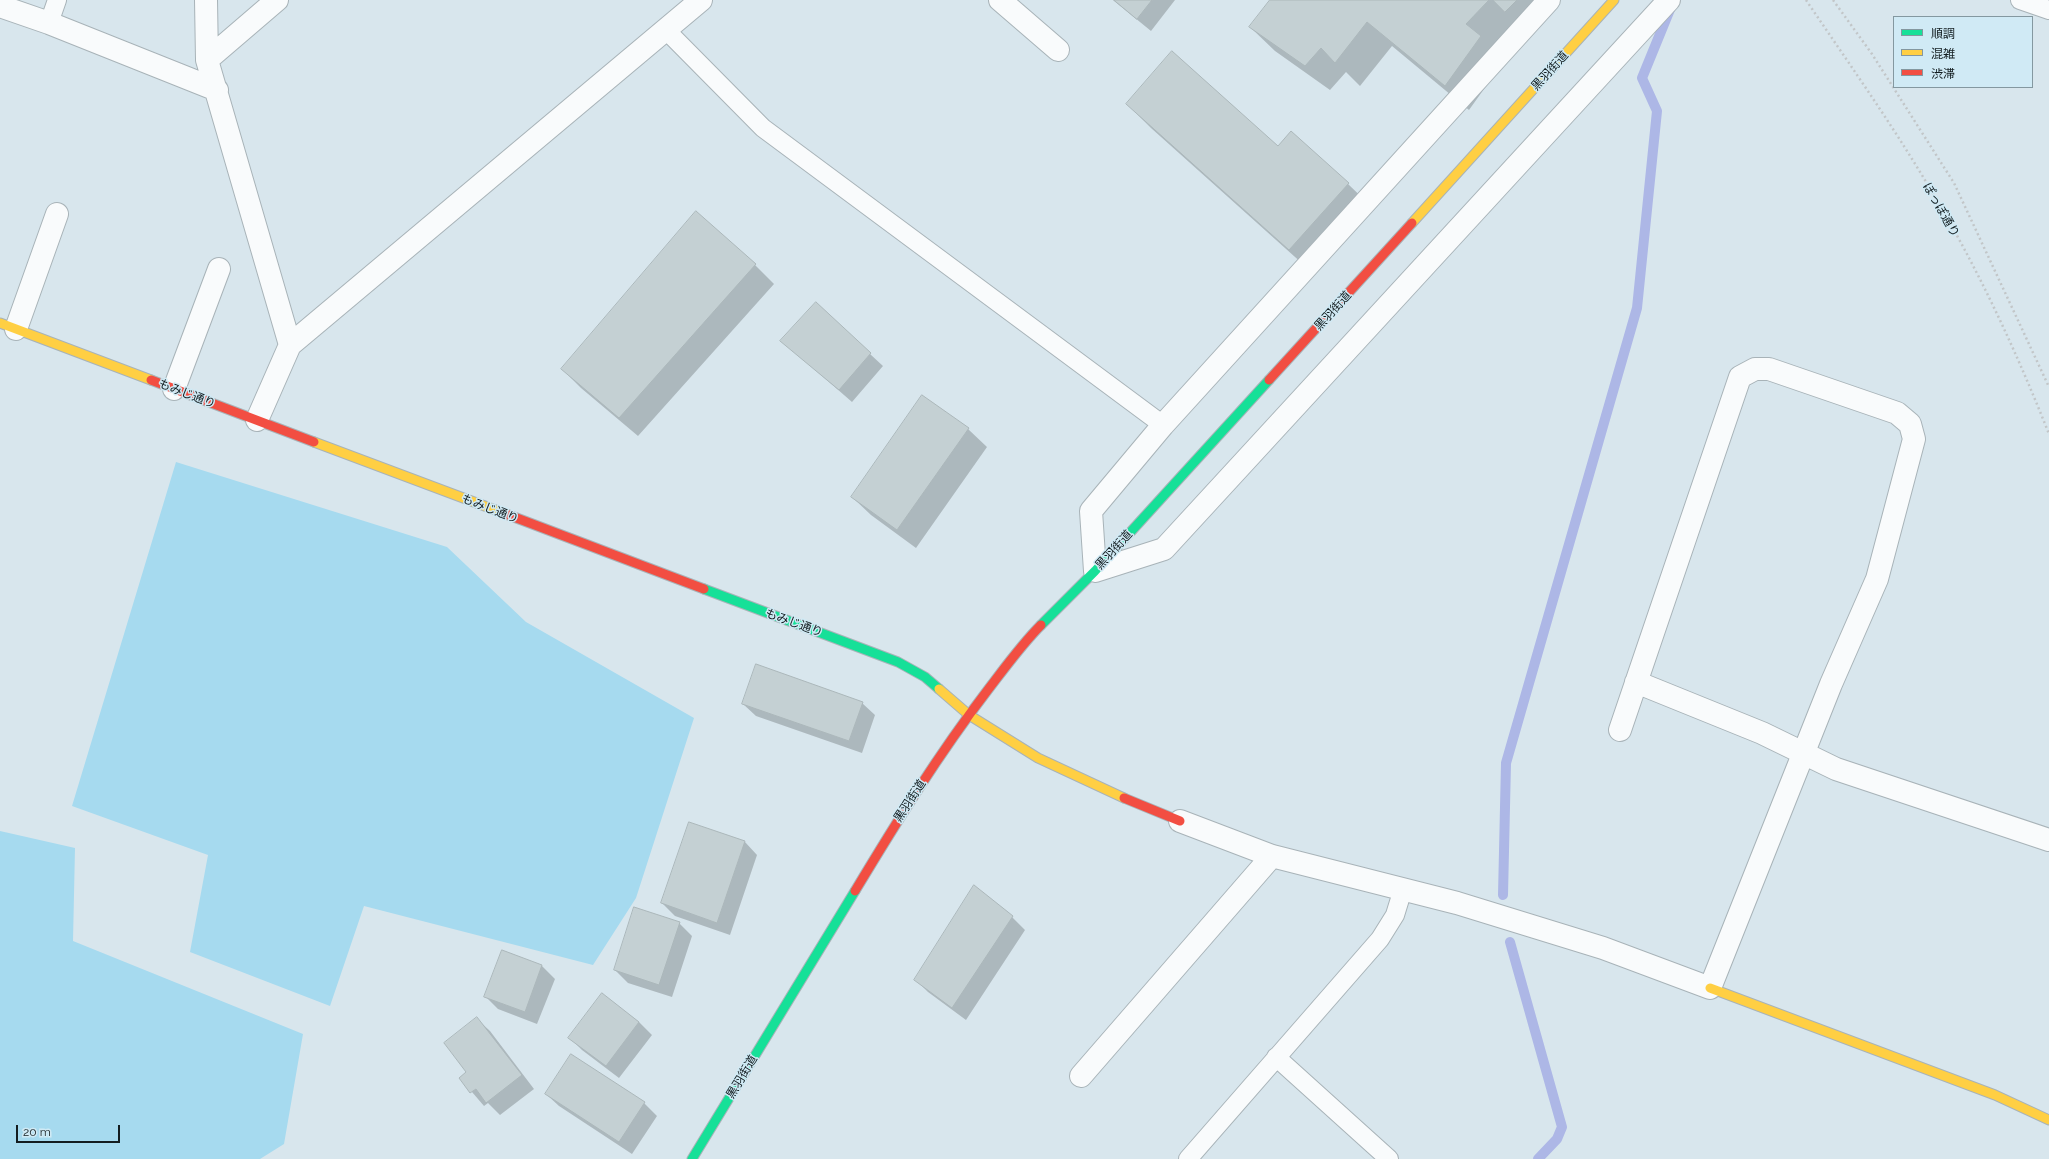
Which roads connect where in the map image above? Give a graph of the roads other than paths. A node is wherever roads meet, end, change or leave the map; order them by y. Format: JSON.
{"nodes":[{"id":1,"x":57,"y":0,"type":"edge"},
{"id":2,"x":206,"y":0,"type":"edge"},
{"id":3,"x":277,"y":0,"type":"edge"},
{"id":4,"x":1000,"y":0,"type":"edge"},
{"id":5,"x":1549,"y":0,"type":"edge"},
{"id":6,"x":1614,"y":0,"type":"edge"},
{"id":7,"x":1669,"y":0,"type":"edge"},
{"id":8,"x":2020,"y":0,"type":"edge"},
{"id":9,"x":698,"y":1,"type":"edge"},
{"id":10,"x":0,"y":6,"type":"edge"},
{"id":11,"x":2049,"y":10,"type":"edge"},
{"id":12,"x":49,"y":23,"type":"junction"},
{"id":13,"x":666,"y":30,"type":"junction"},
{"id":14,"x":1058,"y":50,"type":"dead end"},
{"id":15,"x":207,"y":60,"type":"junction"},
{"id":16,"x":217,"y":90,"type":"junction"},
{"id":17,"x":57,"y":214,"type":"dead end"},
{"id":18,"x":219,"y":269,"type":"dead end"},
{"id":19,"x":8,"y":326,"type":"edge"},
{"id":20,"x":290,"y":345,"type":"junction"},
{"id":21,"x":174,"y":389,"type":"junction"},
{"id":22,"x":257,"y":420,"type":"junction"},
{"id":23,"x":1163,"y":425,"type":"junction"},
{"id":24,"x":1095,"y":571,"type":"junction"},
{"id":25,"x":1636,"y":682,"type":"junction"},
{"id":26,"x":969,"y":715,"type":"junction"},
{"id":27,"x":1620,"y":730,"type":"dead end"},
{"id":28,"x":1803,"y":752,"type":"junction"},
{"id":29,"x":1180,"y":821,"type":"joint"},
{"id":30,"x":2049,"y":840,"type":"edge"},
{"id":31,"x":1272,"y":856,"type":"junction"},
{"id":32,"x":1403,"y":889,"type":"junction"},
{"id":33,"x":1710,"y":988,"type":"junction"},
{"id":34,"x":1276,"y":1057,"type":"junction"},
{"id":35,"x":1081,"y":1076,"type":"dead end"},
{"id":36,"x":2049,"y":1120,"type":"edge"},
{"id":37,"x":692,"y":1159,"type":"edge"},
{"id":38,"x":1188,"y":1159,"type":"edge"},
{"id":39,"x":1389,"y":1159,"type":"edge"}],
"edges":[{"from":1,"to":12,"type":"lane"},
{"from":2,"to":15,"type":"street"},
{"from":3,"to":15,"type":"street"},
{"from":4,"to":14,"type":"street"},
{"from":5,"to":23,"type":"street"},
{"from":6,"to":24,"type":"street","name":"黒羽街道"},
{"from":7,"to":24,"type":"street"},
{"from":8,"to":11,"type":"lane"},
{"from":9,"to":13,"type":"street"},
{"from":10,"to":12,"type":"street"},
{"from":12,"to":16,"type":"street"},
{"from":13,"to":20,"type":"street"},
{"from":13,"to":23,"type":"lane"},
{"from":15,"to":16,"type":"street"},
{"from":16,"to":20,"type":"street"},
{"from":17,"to":19,"type":"street"},
{"from":18,"to":21,"type":"street"},
{"from":19,"to":21,"type":"street","name":"もみじ通り"},
{"from":20,"to":22,"type":"street"},
{"from":21,"to":22,"type":"street","name":"もみじ通り"},
{"from":22,"to":26,"type":"street","name":"もみじ通り"},
{"from":23,"to":24,"type":"street"},
{"from":24,"to":26,"type":"street","name":"黒羽街道"},
{"from":25,"to":27,"type":"street"},
{"from":25,"to":28,"type":"street"},
{"from":25,"to":28,"type":"street"},
{"from":26,"to":29,"type":"street","name":"もみじ通り"},
{"from":26,"to":37,"type":"street","name":"黒羽街道"},
{"from":28,"to":30,"type":"street"},
{"from":28,"to":33,"type":"street"},
{"from":29,"to":31,"type":"street"},
{"from":31,"to":32,"type":"street"},
{"from":31,"to":35,"type":"street"},
{"from":32,"to":33,"type":"street"},
{"from":32,"to":34,"type":"lane"},
{"from":33,"to":36,"type":"street"},
{"from":34,"to":38,"type":"lane"},
{"from":34,"to":39,"type":"lane"}]}
